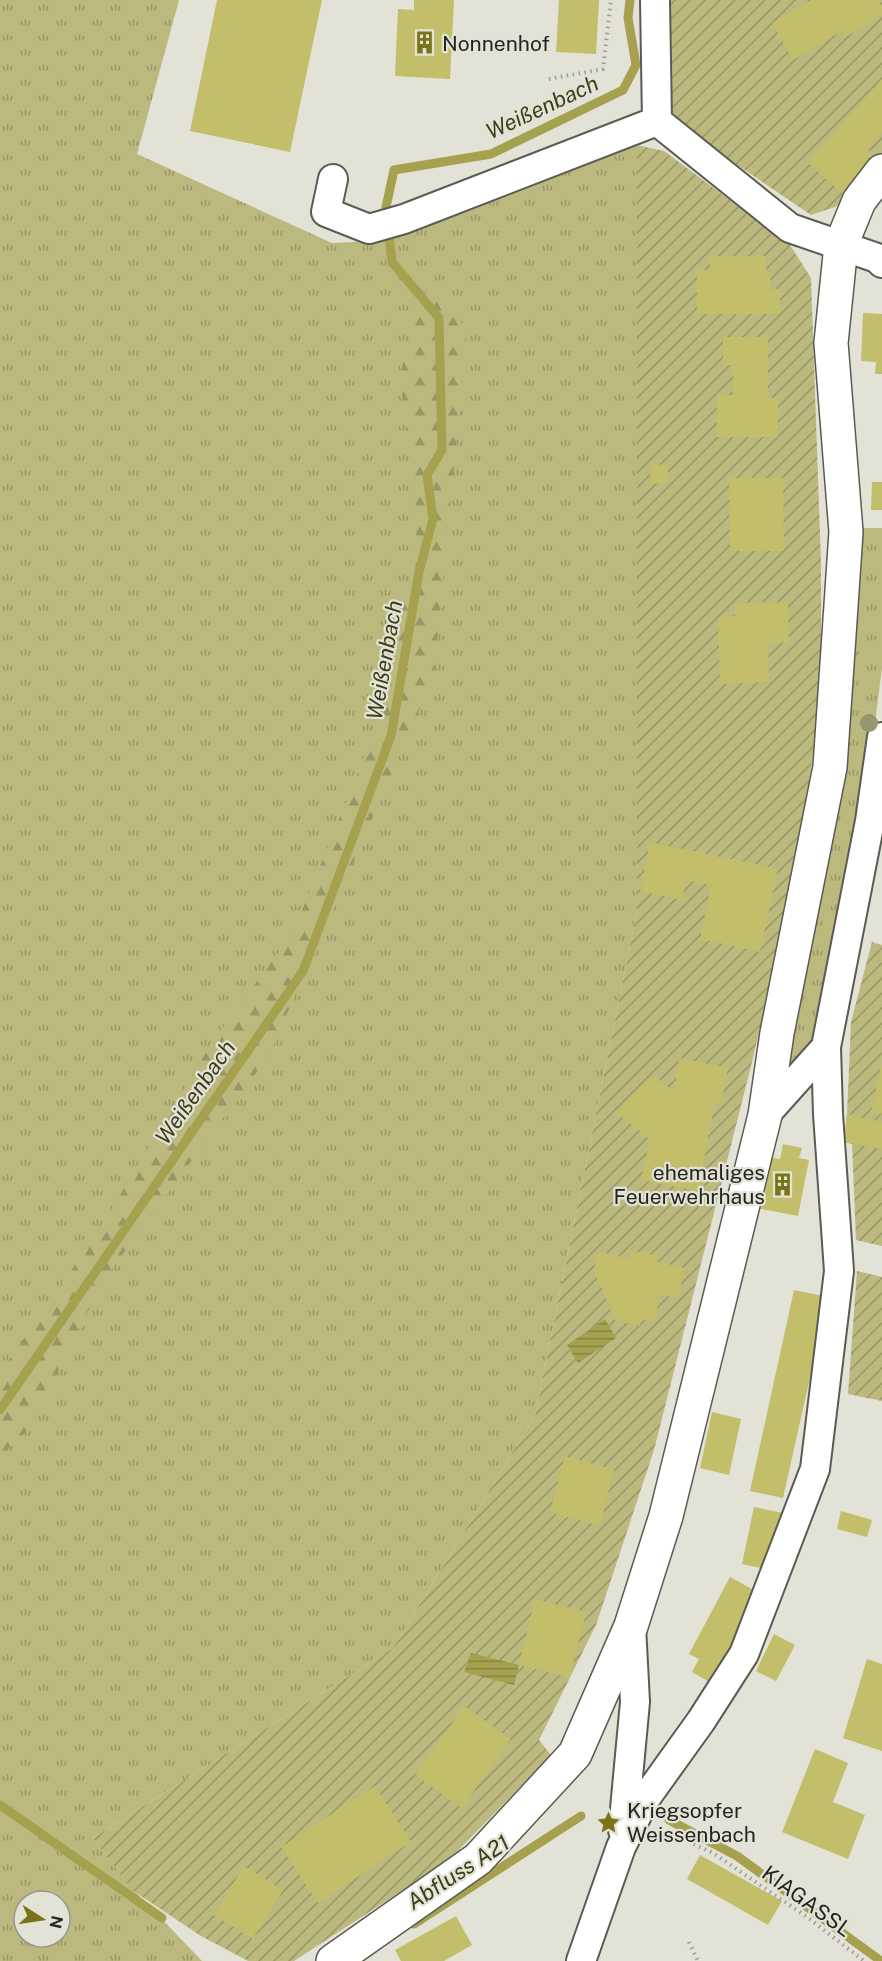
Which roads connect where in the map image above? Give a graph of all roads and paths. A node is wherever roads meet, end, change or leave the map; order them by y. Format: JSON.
{"nodes":[{"id":1,"x":611,"y":0,"type":"edge"},
{"id":2,"x":654,"y":0,"type":"edge"},
{"id":3,"x":549,"y":79,"type":"dead end"},
{"id":4,"x":657,"y":121,"type":"junction"},
{"id":5,"x":882,"y":171,"type":"edge"},
{"id":6,"x":333,"y":179,"type":"dead end"},
{"id":7,"x":841,"y":245,"type":"junction"},
{"id":8,"x":882,"y":263,"type":"edge"},
{"id":9,"x":882,"y":737,"type":"edge"},
{"id":10,"x":826,"y":1047,"type":"junction"},
{"id":11,"x":765,"y":1114,"type":"junction"},
{"id":12,"x":631,"y":1626,"type":"junction"},
{"id":13,"x":636,"y":1818,"type":"junction"},
{"id":14,"x":621,"y":1847,"type":"junction"},
{"id":15,"x":688,"y":1942,"type":"dead end"},
{"id":16,"x":333,"y":1961,"type":"edge"},
{"id":17,"x":581,"y":1961,"type":"edge"},
{"id":18,"x":698,"y":1961,"type":"edge"},
{"id":19,"x":864,"y":1961,"type":"edge"}],
"edges":[{"from":1,"to":3,"type":"path"},
{"from":2,"to":4,"type":"street"},
{"from":4,"to":6,"type":"street"},
{"from":4,"to":7,"type":"street"},
{"from":5,"to":7,"type":"street"},
{"from":7,"to":8,"type":"street"},
{"from":7,"to":11,"type":"street"},
{"from":9,"to":10,"type":"street"},
{"from":10,"to":11,"type":"street"},
{"from":10,"to":13,"type":"street"},
{"from":11,"to":12,"type":"street"},
{"from":12,"to":14,"type":"street"},
{"from":12,"to":16,"type":"street"},
{"from":13,"to":14,"type":"street"},
{"from":13,"to":19,"type":"path","name":"KIAGASSL"},
{"from":14,"to":17,"type":"street"},
{"from":15,"to":18,"type":"path"}]}
